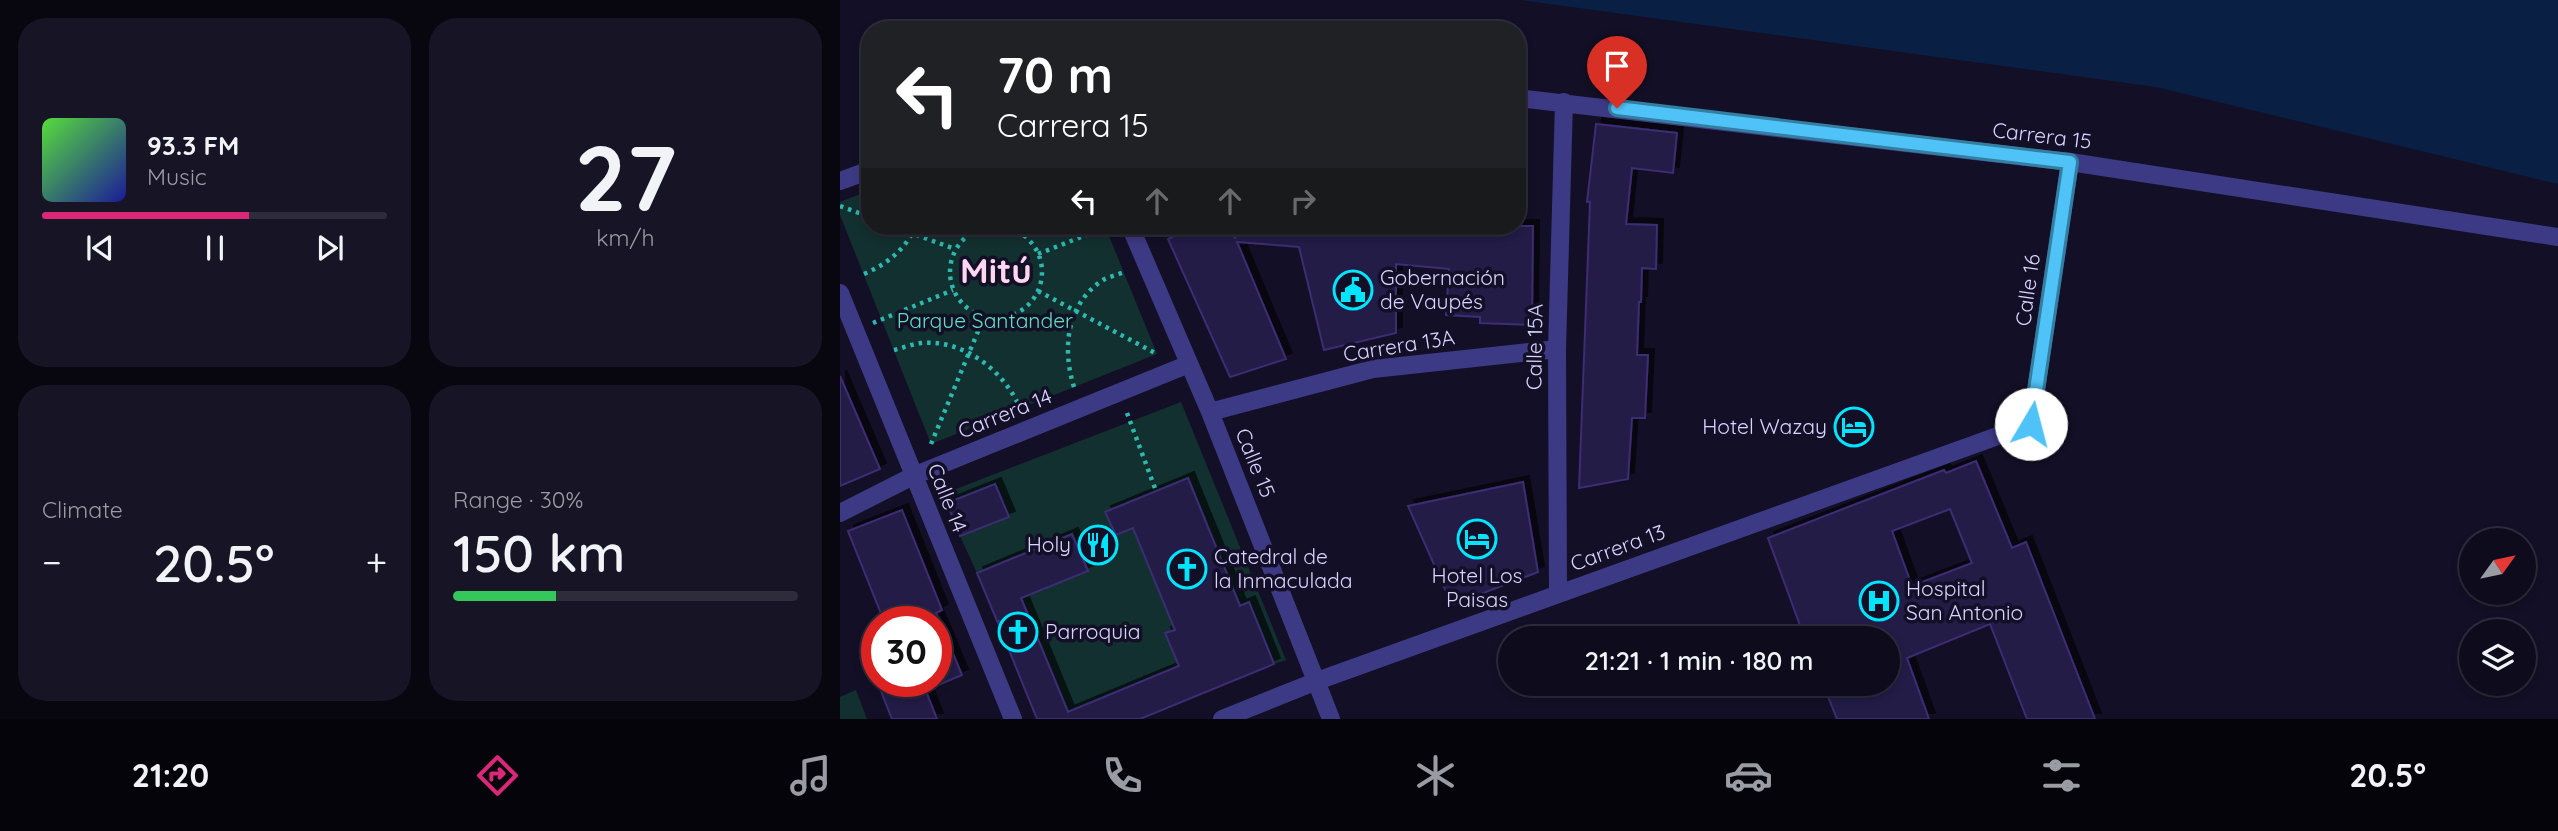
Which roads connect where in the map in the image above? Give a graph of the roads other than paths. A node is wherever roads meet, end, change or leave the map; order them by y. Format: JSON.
{"nodes":[{"id":1,"x":1526,"y":99,"type":"edge"},
{"id":2,"x":1563,"y":102,"type":"junction"},
{"id":3,"x":2070,"y":162,"type":"junction"},
{"id":4,"x":861,"y":173,"type":"edge"},
{"id":5,"x":840,"y":181,"type":"edge"},
{"id":6,"x":1134,"y":235,"type":"edge"},
{"id":7,"x":2558,"y":237,"type":"edge"},
{"id":8,"x":840,"y":293,"type":"edge"},
{"id":9,"x":1557,"y":349,"type":"junction"},
{"id":10,"x":1189,"y":364,"type":"junction"},
{"id":11,"x":1210,"y":412,"type":"junction"},
{"id":12,"x":2031,"y":424,"type":"joint"},
{"id":13,"x":913,"y":476,"type":"junction"},
{"id":14,"x":840,"y":513,"type":"edge"},
{"id":15,"x":1558,"y":593,"type":"junction"},
{"id":16,"x":1317,"y":681,"type":"junction"},
{"id":17,"x":1013,"y":719,"type":"edge"},
{"id":18,"x":1222,"y":719,"type":"edge"},
{"id":19,"x":1331,"y":719,"type":"edge"}],
"edges":[{"from":1,"to":2,"type":"street","name":"Carrera 15"},
{"from":2,"to":3,"type":"street","name":"Carrera 15"},
{"from":2,"to":9,"type":"street","name":"Calle 15A"},
{"from":3,"to":7,"type":"street","name":"Carrera 15"},
{"from":3,"to":12,"type":"street","name":"Calle 16"},
{"from":4,"to":5,"type":"street"},
{"from":6,"to":10,"type":"street","name":"Calle 15"},
{"from":8,"to":13,"type":"street","name":"Calle 14"},
{"from":9,"to":11,"type":"street","name":"Carrera 13A"},
{"from":9,"to":15,"type":"street","name":"Calle 15A"},
{"from":10,"to":11,"type":"street","name":"Calle 15"},
{"from":10,"to":13,"type":"street","name":"Carrera 14"},
{"from":11,"to":16,"type":"street","name":"Calle 15"},
{"from":12,"to":15,"type":"street","name":"Carrera 13"},
{"from":13,"to":14,"type":"street","name":"Carrera 14"},
{"from":13,"to":17,"type":"street","name":"Calle 14"},
{"from":15,"to":16,"type":"street","name":"Carrera 13"},
{"from":16,"to":18,"type":"street","name":"Carrera 13"},
{"from":16,"to":19,"type":"street","name":"Calle 15"}]}
